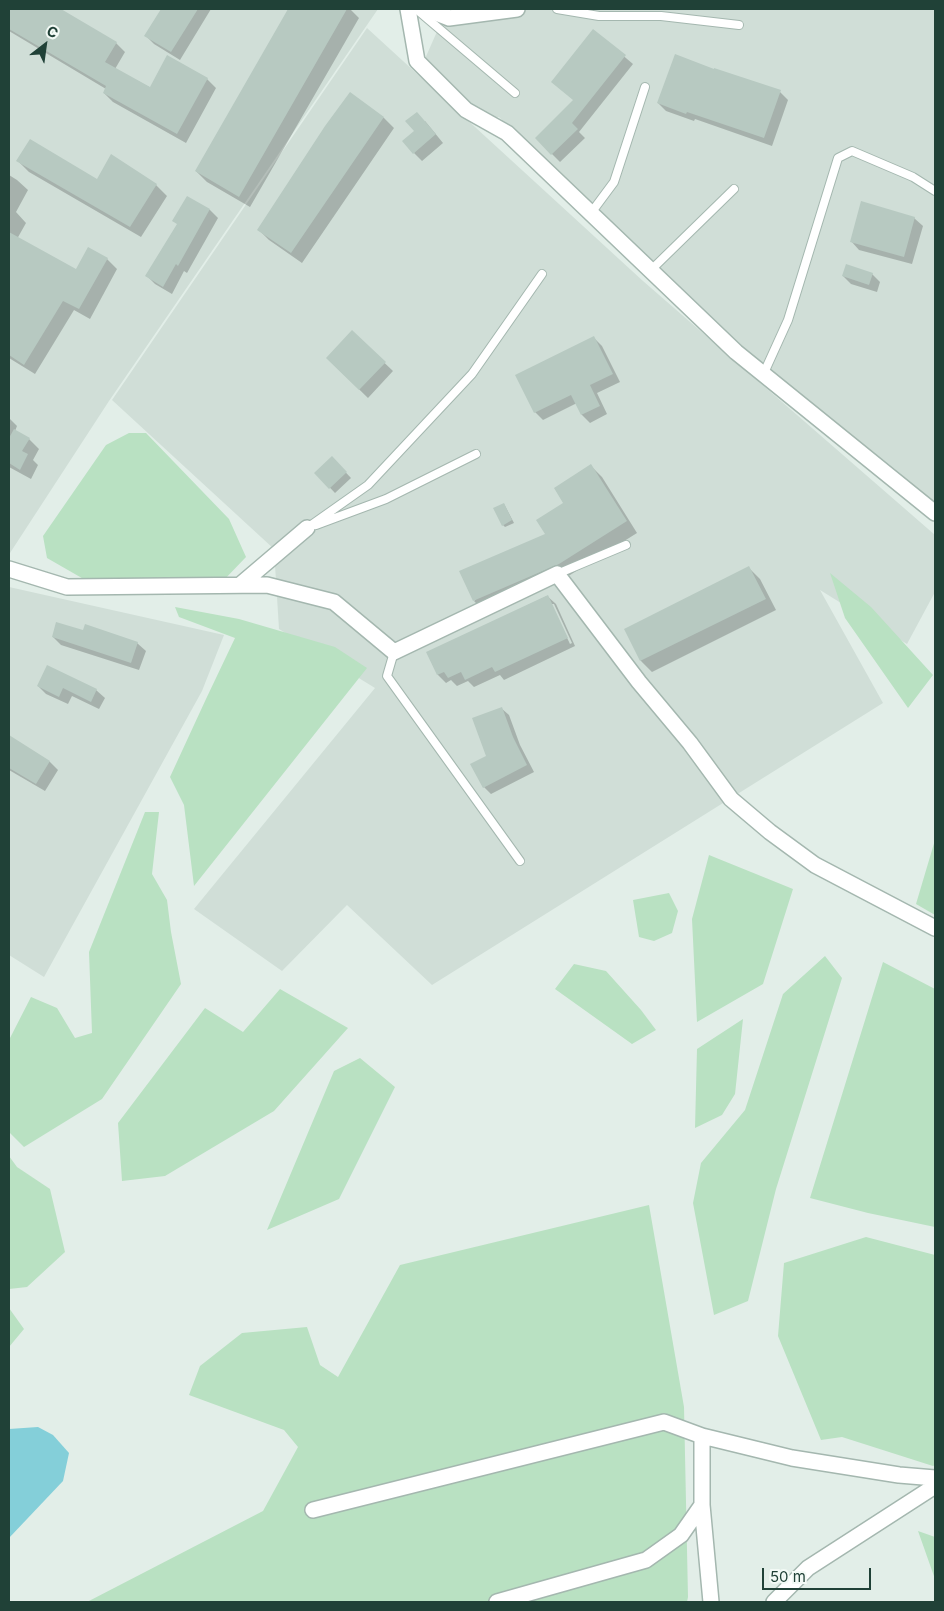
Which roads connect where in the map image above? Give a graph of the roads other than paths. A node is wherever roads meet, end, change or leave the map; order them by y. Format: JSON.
{"nodes":[{"id":1,"x":408,"y":9,"type":"edge"},
{"id":2,"x":416,"y":9,"type":"edge"},
{"id":3,"x":426,"y":9,"type":"edge"},
{"id":4,"x":517,"y":9,"type":"edge"},
{"id":5,"x":557,"y":9,"type":"edge"},
{"id":6,"x":739,"y":25,"type":"dead end"},
{"id":7,"x":644,"y":86,"type":"dead end"},
{"id":8,"x":515,"y":93,"type":"dead end"},
{"id":9,"x":734,"y":190,"type":"dead end"},
{"id":10,"x":935,"y":191,"type":"edge"},
{"id":11,"x":591,"y":213,"type":"junction"},
{"id":12,"x":650,"y":270,"type":"junction"},
{"id":13,"x":542,"y":274,"type":"dead end"},
{"id":14,"x":763,"y":375,"type":"junction"},
{"id":15,"x":476,"y":454,"type":"dead end"},
{"id":16,"x":935,"y":512,"type":"edge"},
{"id":17,"x":307,"y":528,"type":"junction"},
{"id":18,"x":626,"y":545,"type":"dead end"},
{"id":19,"x":9,"y":569,"type":"edge"},
{"id":20,"x":557,"y":574,"type":"junction"},
{"id":21,"x":240,"y":584,"type":"junction"},
{"id":22,"x":394,"y":652,"type":"junction"},
{"id":23,"x":520,"y":861,"type":"dead end"},
{"id":24,"x":935,"y":928,"type":"edge"},
{"id":25,"x":702,"y":1436,"type":"junction"},
{"id":26,"x":935,"y":1478,"type":"edge"},
{"id":27,"x":935,"y":1486,"type":"edge"},
{"id":28,"x":702,"y":1506,"type":"junction"},
{"id":29,"x":313,"y":1510,"type":"dead end"},
{"id":30,"x":497,"y":1602,"type":"edge"},
{"id":31,"x":711,"y":1602,"type":"edge"},
{"id":32,"x":774,"y":1602,"type":"edge"}],
"edges":[{"from":1,"to":11,"type":"street"},
{"from":2,"to":8,"type":"lane"},
{"from":3,"to":4,"type":"street"},
{"from":5,"to":6,"type":"lane"},
{"from":7,"to":11,"type":"lane"},
{"from":9,"to":12,"type":"lane"},
{"from":10,"to":14,"type":"lane"},
{"from":11,"to":12,"type":"street"},
{"from":12,"to":14,"type":"street"},
{"from":13,"to":17,"type":"lane"},
{"from":14,"to":16,"type":"street"},
{"from":15,"to":17,"type":"lane"},
{"from":17,"to":21,"type":"street"},
{"from":18,"to":20,"type":"lane"},
{"from":19,"to":21,"type":"street"},
{"from":20,"to":22,"type":"street"},
{"from":20,"to":24,"type":"street"},
{"from":21,"to":22,"type":"street"},
{"from":22,"to":23,"type":"lane"},
{"from":25,"to":26,"type":"street"},
{"from":25,"to":28,"type":"street"},
{"from":25,"to":29,"type":"street"},
{"from":27,"to":32,"type":"street"},
{"from":28,"to":30,"type":"street"},
{"from":28,"to":31,"type":"street"}]}
